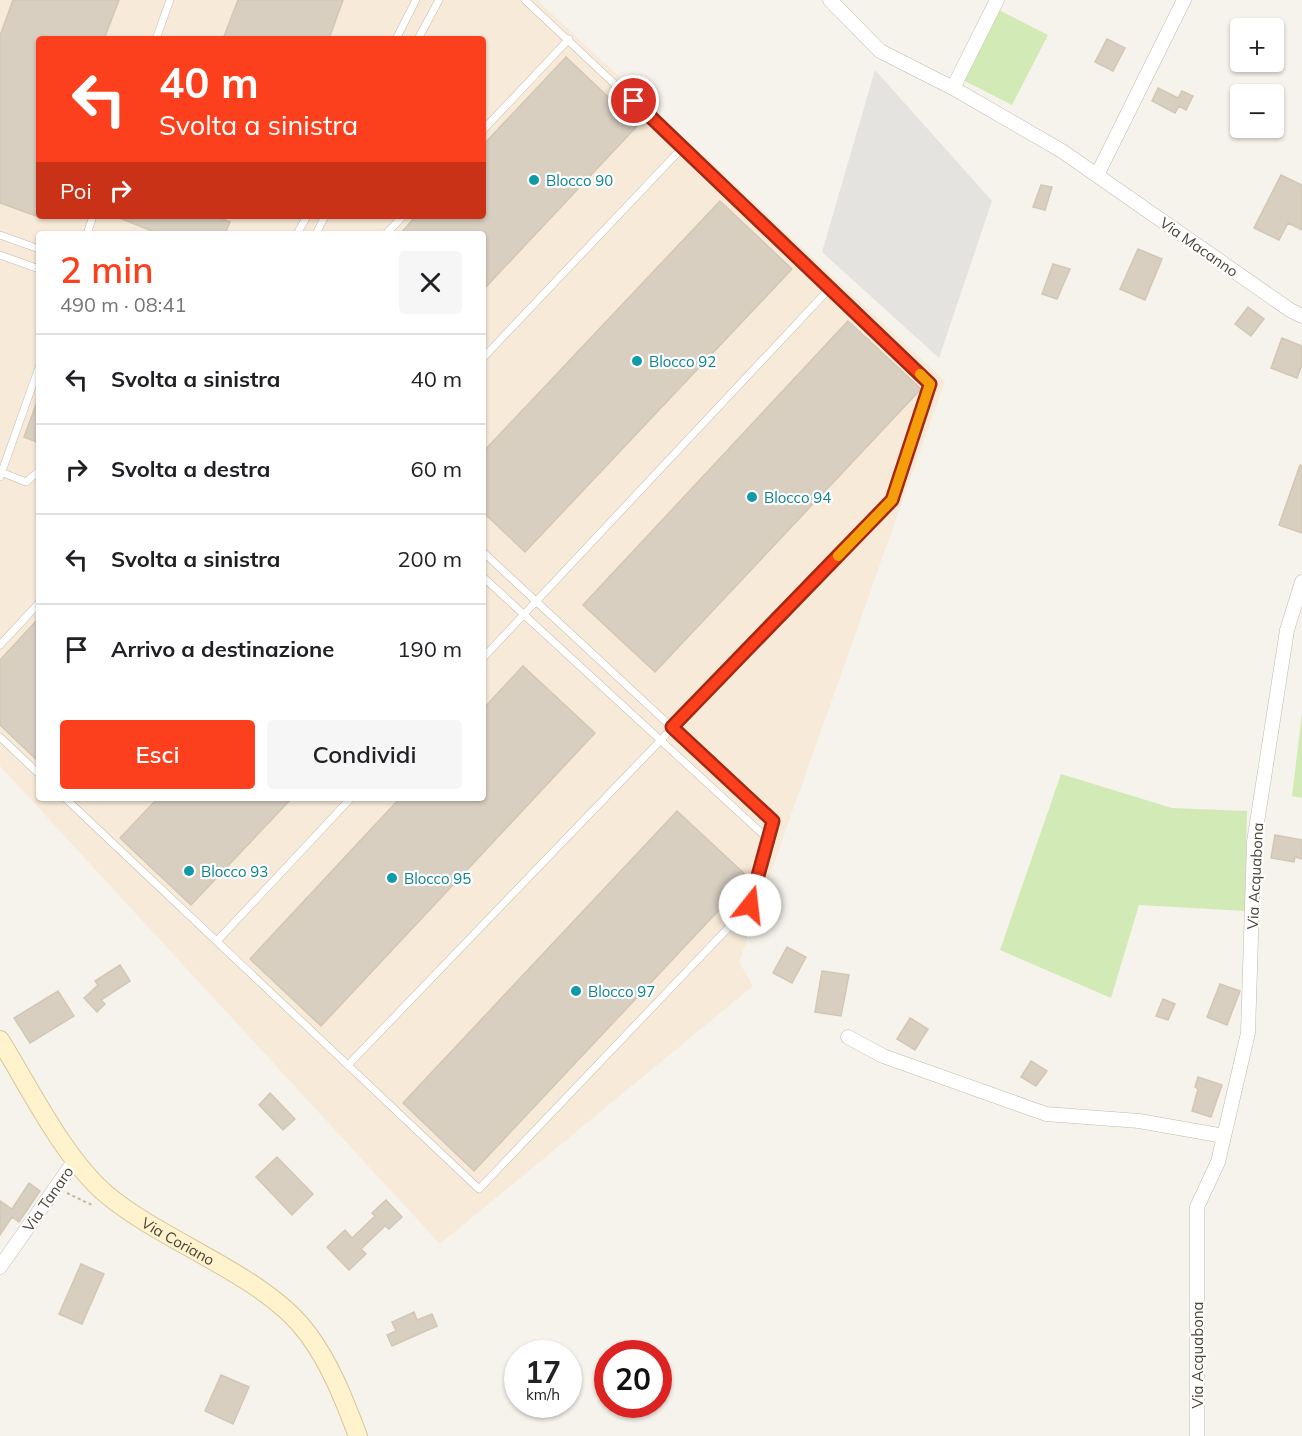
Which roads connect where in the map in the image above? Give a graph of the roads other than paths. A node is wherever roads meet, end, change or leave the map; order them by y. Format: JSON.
{"nodes":[{"id":1,"x":170,"y":0,"type":"edge"},
{"id":2,"x":416,"y":0,"type":"edge"},
{"id":3,"x":439,"y":0,"type":"edge"},
{"id":4,"x":525,"y":0,"type":"edge"},
{"id":5,"x":831,"y":0,"type":"edge"},
{"id":6,"x":997,"y":0,"type":"edge"},
{"id":7,"x":1184,"y":0,"type":"edge"},
{"id":8,"x":157,"y":36,"type":"edge"},
{"id":9,"x":398,"y":36,"type":"edge"},
{"id":10,"x":420,"y":36,"type":"edge"},
{"id":11,"x":568,"y":39,"type":"junction"},
{"id":12,"x":953,"y":88,"type":"junction"},
{"id":13,"x":486,"y":127,"type":"edge"},
{"id":14,"x":682,"y":147,"type":"junction"},
{"id":15,"x":1097,"y":176,"type":"junction"},
{"id":16,"x":400,"y":219,"type":"edge"},
{"id":17,"x":389,"y":231,"type":"edge"},
{"id":18,"x":0,"y":235,"type":"edge"},
{"id":19,"x":36,"y":248,"type":"edge"},
{"id":20,"x":0,"y":255,"type":"edge"},
{"id":21,"x":36,"y":268,"type":"edge"},
{"id":22,"x":831,"y":287,"type":"junction"},
{"id":23,"x":1302,"y":316,"type":"edge"},
{"id":24,"x":486,"y":355,"type":"edge"},
{"id":25,"x":36,"y":376,"type":"edge"},
{"id":26,"x":36,"y":474,"type":"edge"},
{"id":27,"x":1,"y":475,"type":"edge"},
{"id":28,"x":486,"y":555,"type":"edge"},
{"id":29,"x":486,"y":580,"type":"edge"},
{"id":30,"x":1302,"y":582,"type":"edge"},
{"id":31,"x":536,"y":601,"type":"junction"},
{"id":32,"x":36,"y":606,"type":"edge"},
{"id":33,"x":524,"y":614,"type":"junction"},
{"id":34,"x":0,"y":645,"type":"edge"},
{"id":35,"x":486,"y":655,"type":"edge"},
{"id":36,"x":672,"y":727,"type":"junction"},
{"id":37,"x":0,"y":737,"type":"edge"},
{"id":38,"x":660,"y":740,"type":"junction"},
{"id":39,"x":36,"y":771,"type":"edge"},
{"id":40,"x":69,"y":801,"type":"edge"},
{"id":41,"x":348,"y":801,"type":"edge"},
{"id":42,"x":768,"y":839,"type":"junction"},
{"id":43,"x":217,"y":941,"type":"junction"},
{"id":44,"x":848,"y":1036,"type":"dead end"},
{"id":45,"x":0,"y":1040,"type":"edge"},
{"id":46,"x":348,"y":1065,"type":"junction"},
{"id":47,"x":1224,"y":1136,"type":"junction"},
{"id":48,"x":75,"y":1160,"type":"junction"},
{"id":49,"x":0,"y":1266,"type":"edge"},
{"id":50,"x":358,"y":1436,"type":"edge"},
{"id":51,"x":1197,"y":1436,"type":"edge"}],
"edges":[{"from":1,"to":8,"type":"lane"},
{"from":2,"to":9,"type":"lane"},
{"from":3,"to":10,"type":"lane"},
{"from":4,"to":11,"type":"lane"},
{"from":5,"to":12,"type":"street","name":"Via Macanno"},
{"from":6,"to":12,"type":"street"},
{"from":7,"to":15,"type":"street"},
{"from":11,"to":13,"type":"lane"},
{"from":11,"to":14,"type":"lane"},
{"from":12,"to":15,"type":"street","name":"Via Macanno"},
{"from":14,"to":22,"type":"lane"},
{"from":14,"to":24,"type":"lane"},
{"from":15,"to":23,"type":"street","name":"Via Macanno"},
{"from":16,"to":17,"type":"lane"},
{"from":18,"to":19,"type":"lane"},
{"from":20,"to":21,"type":"lane"},
{"from":22,"to":31,"type":"lane"},
{"from":22,"to":36,"type":"lane"},
{"from":25,"to":27,"type":"lane"},
{"from":26,"to":27,"type":"lane"},
{"from":28,"to":31,"type":"lane"},
{"from":29,"to":33,"type":"lane"},
{"from":30,"to":47,"type":"street","name":"Via Acquabona"},
{"from":31,"to":33,"type":"lane"},
{"from":31,"to":36,"type":"lane"},
{"from":32,"to":34,"type":"lane"},
{"from":33,"to":35,"type":"lane"},
{"from":33,"to":38,"type":"lane"},
{"from":36,"to":38,"type":"lane"},
{"from":36,"to":42,"type":"lane"},
{"from":37,"to":39,"type":"lane"},
{"from":38,"to":42,"type":"lane"},
{"from":38,"to":46,"type":"lane"},
{"from":40,"to":43,"type":"lane"},
{"from":41,"to":43,"type":"lane"},
{"from":42,"to":46,"type":"lane"},
{"from":43,"to":46,"type":"lane"},
{"from":44,"to":47,"type":"street"},
{"from":45,"to":48,"type":"main road","name":"Via Coriano"},
{"from":47,"to":51,"type":"street","name":"Via Acquabona"},
{"from":48,"to":49,"type":"street","name":"Via Tanaro"},
{"from":48,"to":50,"type":"main road","name":"Via Coriano"}]}
